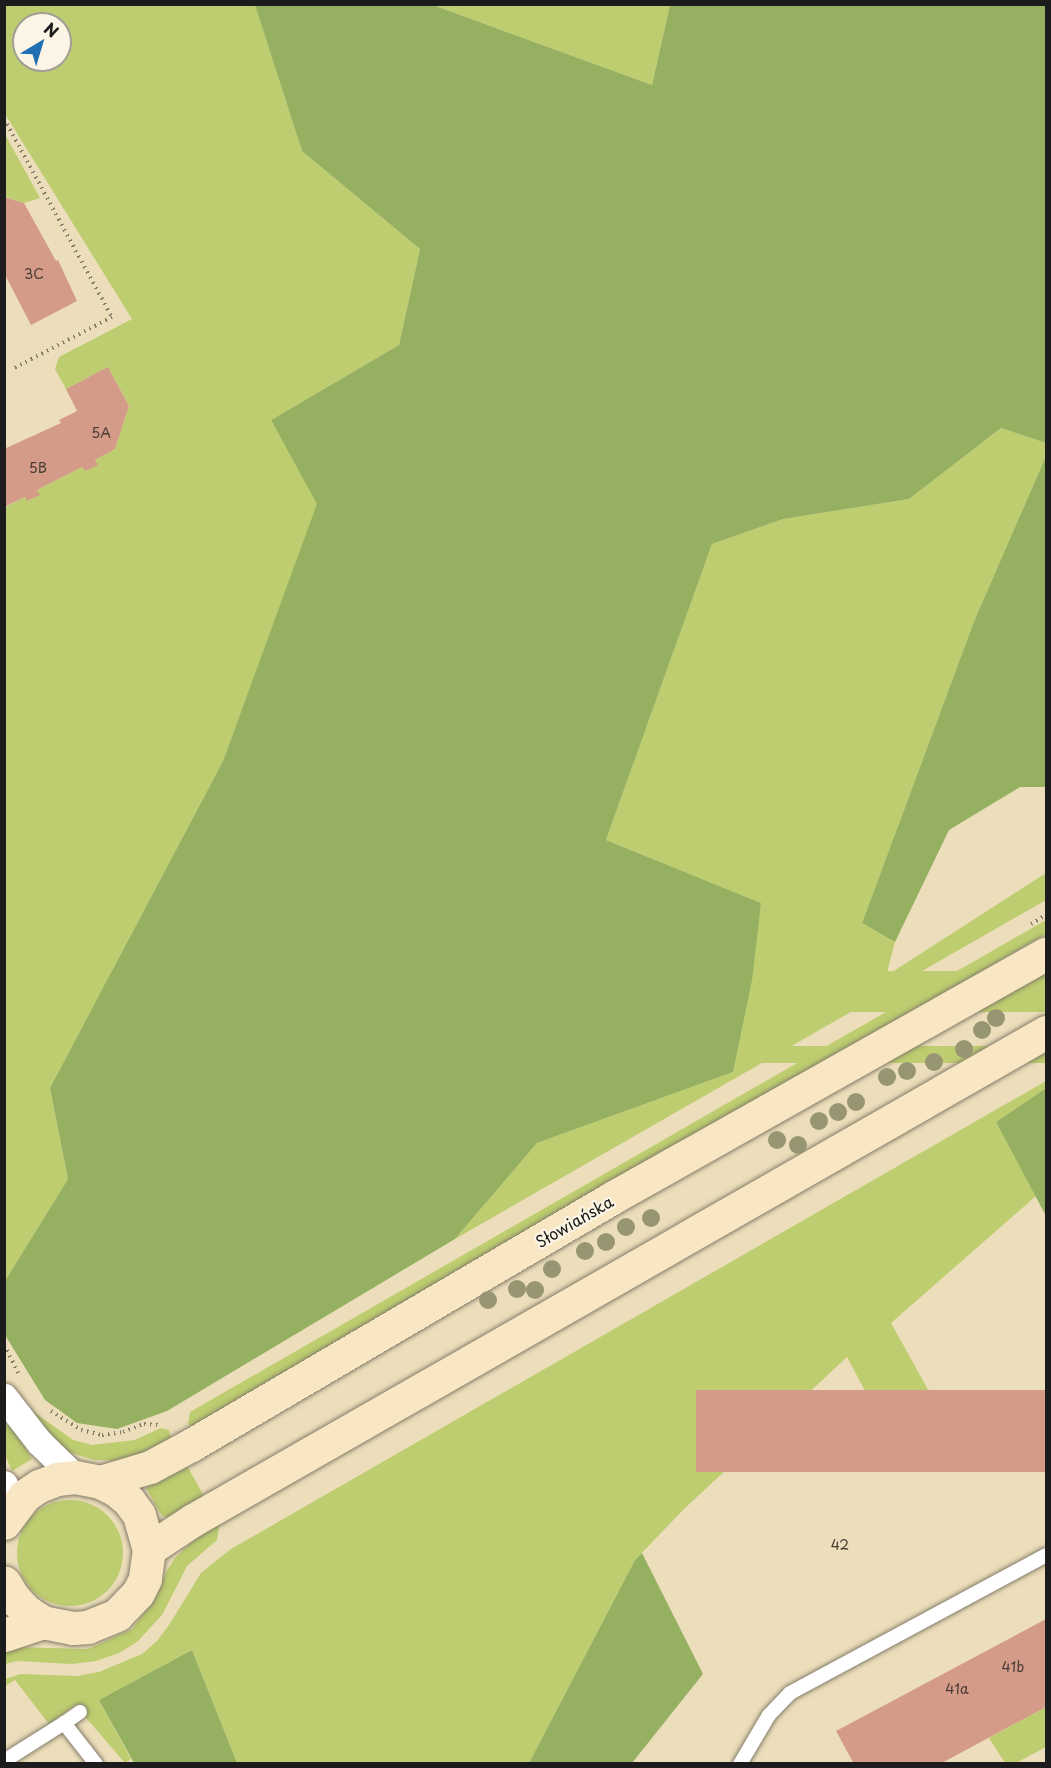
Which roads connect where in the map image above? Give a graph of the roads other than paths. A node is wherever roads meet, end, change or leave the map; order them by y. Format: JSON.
{"nodes":[{"id":1,"x":1047,"y":953,"type":"edge"},
{"id":2,"x":1047,"y":1032,"type":"edge"},
{"id":3,"x":12,"y":1387,"type":"edge"},
{"id":4,"x":87,"y":1480,"type":"junction"},
{"id":5,"x":7,"y":1505,"type":"edge"},
{"id":6,"x":149,"y":1549,"type":"junction"},
{"id":7,"x":1047,"y":1555,"type":"edge"},
{"id":8,"x":4,"y":1582,"type":"edge"},
{"id":9,"x":43,"y":1622,"type":"junction"},
{"id":10,"x":4,"y":1635,"type":"edge"},
{"id":11,"x":80,"y":1712,"type":"dead end"},
{"id":12,"x":64,"y":1723,"type":"junction"},
{"id":13,"x":4,"y":1761,"type":"edge"},
{"id":14,"x":96,"y":1764,"type":"edge"},
{"id":15,"x":740,"y":1764,"type":"edge"}],
"edges":[{"from":1,"to":4,"type":"main road","name":"Słowiańska"},
{"from":2,"to":6,"type":"main road"},
{"from":3,"to":4,"type":"street"},
{"from":4,"to":5,"type":"main road","name":"Słowiańska"},
{"from":4,"to":6,"type":"main road"},
{"from":6,"to":9,"type":"main road"},
{"from":7,"to":15,"type":"lane"},
{"from":8,"to":9,"type":"main road"},
{"from":9,"to":10,"type":"main road"},
{"from":11,"to":12,"type":"lane"},
{"from":12,"to":13,"type":"lane"},
{"from":12,"to":14,"type":"lane"}]}
